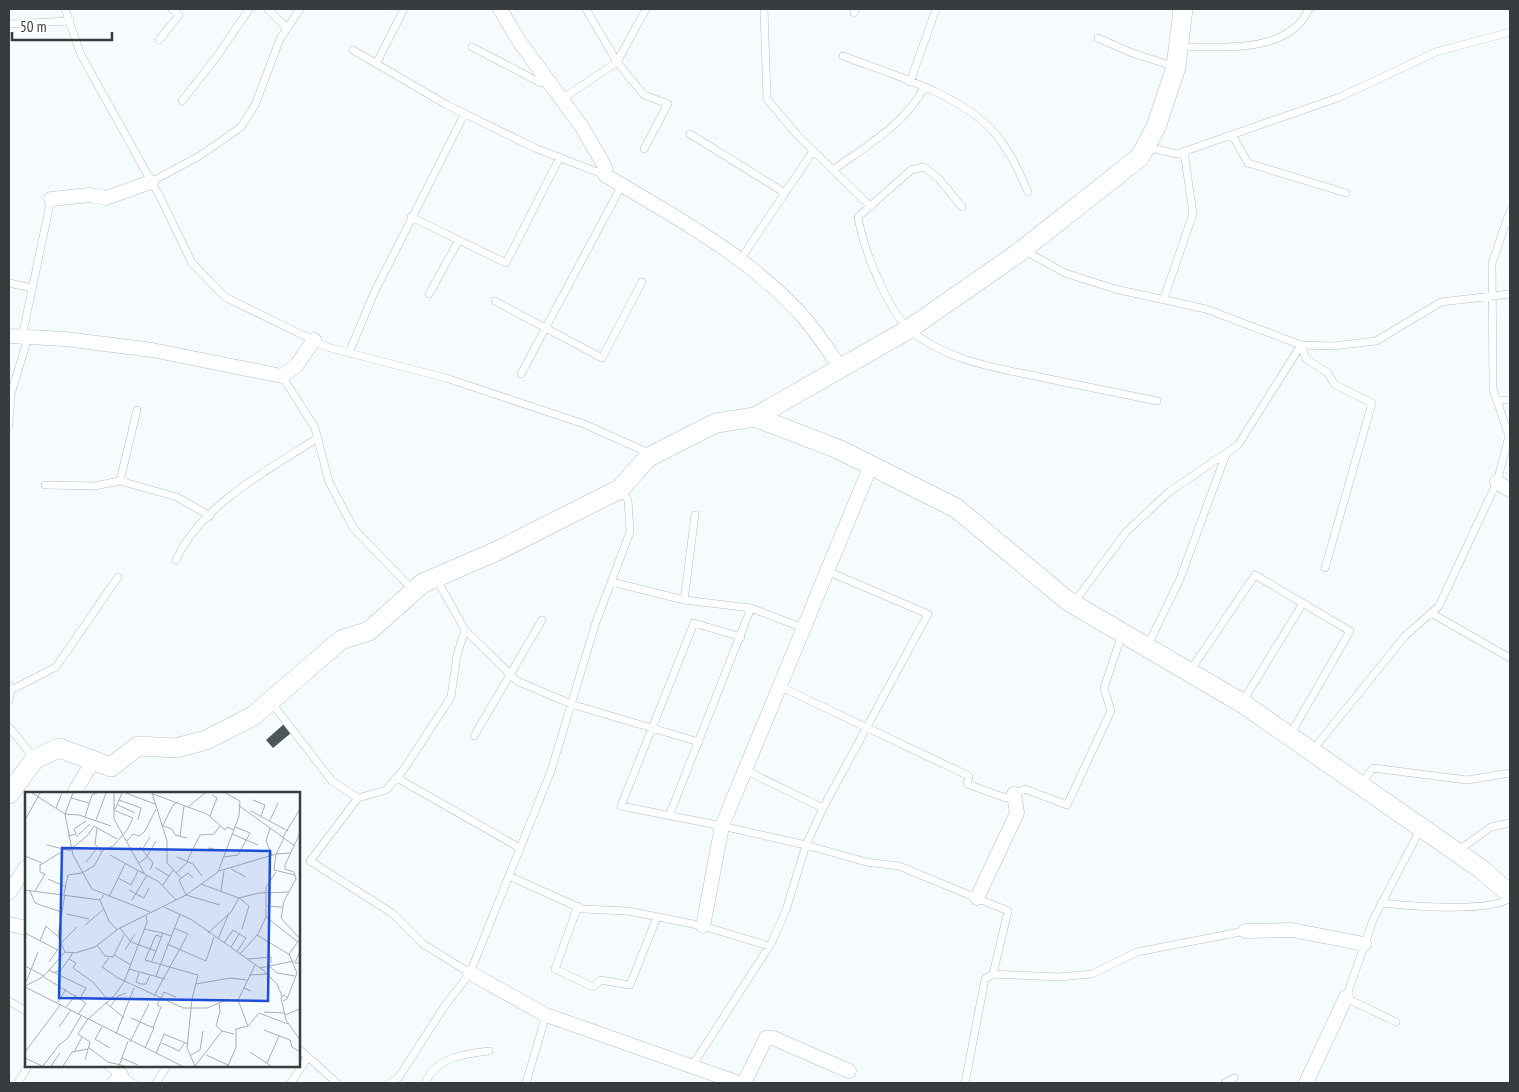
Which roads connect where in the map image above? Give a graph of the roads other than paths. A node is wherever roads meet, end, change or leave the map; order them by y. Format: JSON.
{"nodes":[{"id":1,"x":65,"y":9,"type":"edge"},
{"id":2,"x":172,"y":9,"type":"edge"},
{"id":3,"x":249,"y":9,"type":"edge"},
{"id":4,"x":268,"y":9,"type":"edge"},
{"id":5,"x":300,"y":9,"type":"edge"},
{"id":6,"x":404,"y":9,"type":"edge"},
{"id":7,"x":500,"y":9,"type":"edge"},
{"id":8,"x":586,"y":9,"type":"edge"},
{"id":9,"x":646,"y":9,"type":"edge"},
{"id":10,"x":764,"y":9,"type":"edge"},
{"id":11,"x":936,"y":9,"type":"edge"},
{"id":12,"x":1183,"y":9,"type":"edge"},
{"id":13,"x":1309,"y":9,"type":"edge"},
{"id":14,"x":70,"y":21,"type":"junction"},
{"id":15,"x":9,"y":25,"type":"edge"},
{"id":16,"x":287,"y":28,"type":"junction"},
{"id":17,"x":1510,"y":32,"type":"edge"},
{"id":18,"x":1098,"y":38,"type":"dead end"},
{"id":19,"x":159,"y":40,"type":"dead end"},
{"id":20,"x":472,"y":47,"type":"dead end"},
{"id":21,"x":1178,"y":47,"type":"junction"},
{"id":22,"x":353,"y":50,"type":"dead end"},
{"id":23,"x":842,"y":56,"type":"dead end"},
{"id":24,"x":617,"y":62,"type":"junction"},
{"id":25,"x":376,"y":64,"type":"junction"},
{"id":26,"x":1176,"y":67,"type":"junction"},
{"id":27,"x":548,"y":79,"type":"junction"},
{"id":28,"x":910,"y":82,"type":"junction"},
{"id":29,"x":924,"y":88,"type":"junction"},
{"id":30,"x":562,"y":99,"type":"junction"},
{"id":31,"x":182,"y":101,"type":"dead end"},
{"id":32,"x":465,"y":114,"type":"junction"},
{"id":33,"x":690,"y":134,"type":"dead end"},
{"id":34,"x":1232,"y":134,"type":"junction"},
{"id":35,"x":1145,"y":147,"type":"junction"},
{"id":36,"x":644,"y":149,"type":"dead end"},
{"id":37,"x":813,"y":151,"type":"junction"},
{"id":38,"x":1184,"y":151,"type":"junction"},
{"id":39,"x":560,"y":157,"type":"junction"},
{"id":40,"x":832,"y":170,"type":"junction"},
{"id":41,"x":606,"y":175,"type":"junction"},
{"id":42,"x":151,"y":182,"type":"junction"},
{"id":43,"x":622,"y":185,"type":"junction"},
{"id":44,"x":1028,"y":192,"type":"dead end"},
{"id":45,"x":785,"y":193,"type":"junction"},
{"id":46,"x":1346,"y":193,"type":"dead end"},
{"id":47,"x":51,"y":199,"type":"joint"},
{"id":48,"x":871,"y":206,"type":"junction"},
{"id":49,"x":962,"y":207,"type":"dead end"},
{"id":50,"x":1510,"y":211,"type":"edge"},
{"id":51,"x":411,"y":217,"type":"junction"},
{"id":52,"x":459,"y":240,"type":"junction"},
{"id":53,"x":1022,"y":250,"type":"junction"},
{"id":54,"x":740,"y":260,"type":"junction"},
{"id":55,"x":642,"y":282,"type":"dead end"},
{"id":56,"x":9,"y":283,"type":"edge"},
{"id":57,"x":32,"y":288,"type":"junction"},
{"id":58,"x":429,"y":294,"type":"dead end"},
{"id":59,"x":1510,"y":294,"type":"edge"},
{"id":60,"x":1493,"y":296,"type":"junction"},
{"id":61,"x":1164,"y":298,"type":"junction"},
{"id":62,"x":495,"y":301,"type":"dead end"},
{"id":63,"x":545,"y":328,"type":"junction"},
{"id":64,"x":909,"y":329,"type":"junction"},
{"id":65,"x":20,"y":337,"type":"edge"},
{"id":66,"x":314,"y":340,"type":"junction"},
{"id":67,"x":1301,"y":345,"type":"junction"},
{"id":68,"x":349,"y":353,"type":"junction"},
{"id":69,"x":841,"y":368,"type":"junction"},
{"id":70,"x":520,"y":374,"type":"dead end"},
{"id":71,"x":282,"y":376,"type":"junction"},
{"id":72,"x":1497,"y":400,"type":"junction"},
{"id":73,"x":1510,"y":400,"type":"edge"},
{"id":74,"x":1156,"y":401,"type":"dead end"},
{"id":75,"x":137,"y":410,"type":"dead end"},
{"id":76,"x":755,"y":416,"type":"junction"},
{"id":77,"x":9,"y":425,"type":"edge"},
{"id":78,"x":318,"y":438,"type":"junction"},
{"id":79,"x":1226,"y":453,"type":"junction"},
{"id":80,"x":653,"y":455,"type":"junction"},
{"id":81,"x":871,"y":465,"type":"junction"},
{"id":82,"x":120,"y":481,"type":"junction"},
{"id":83,"x":1497,"y":482,"type":"junction"},
{"id":84,"x":45,"y":485,"type":"dead end"},
{"id":85,"x":620,"y":489,"type":"junction"},
{"id":86,"x":1510,"y":490,"type":"edge"},
{"id":87,"x":695,"y":515,"type":"dead end"},
{"id":88,"x":210,"y":516,"type":"junction"},
{"id":89,"x":176,"y":560,"type":"dead end"},
{"id":90,"x":1324,"y":568,"type":"dead end"},
{"id":91,"x":827,"y":571,"type":"junction"},
{"id":92,"x":118,"y":577,"type":"dead end"},
{"id":93,"x":436,"y":578,"type":"junction"},
{"id":94,"x":612,"y":582,"type":"junction"},
{"id":95,"x":414,"y":591,"type":"junction"},
{"id":96,"x":684,"y":600,"type":"junction"},
{"id":97,"x":1303,"y":603,"type":"junction"},
{"id":98,"x":1073,"y":604,"type":"junction"},
{"id":99,"x":751,"y":608,"type":"junction"},
{"id":100,"x":1431,"y":613,"type":"junction"},
{"id":101,"x":542,"y":620,"type":"dead end"},
{"id":102,"x":803,"y":628,"type":"junction"},
{"id":103,"x":465,"y":630,"type":"junction"},
{"id":104,"x":1122,"y":634,"type":"junction"},
{"id":105,"x":741,"y":637,"type":"junction"},
{"id":106,"x":1147,"y":648,"type":"junction"},
{"id":107,"x":1510,"y":658,"type":"edge"},
{"id":108,"x":1190,"y":671,"type":"junction"},
{"id":109,"x":510,"y":674,"type":"junction"},
{"id":110,"x":779,"y":686,"type":"junction"},
{"id":111,"x":10,"y":688,"type":"edge"},
{"id":112,"x":9,"y":700,"type":"edge"},
{"id":113,"x":270,"y":701,"type":"junction"},
{"id":114,"x":1242,"y":703,"type":"junction"},
{"id":115,"x":571,"y":704,"type":"junction"},
{"id":116,"x":868,"y":726,"type":"junction"},
{"id":117,"x":9,"y":727,"type":"edge"},
{"id":118,"x":652,"y":728,"type":"junction"},
{"id":119,"x":1289,"y":735,"type":"junction"},
{"id":120,"x":474,"y":736,"type":"dead end"},
{"id":121,"x":699,"y":742,"type":"junction"},
{"id":122,"x":1311,"y":751,"type":"junction"},
{"id":123,"x":36,"y":759,"type":"junction"},
{"id":124,"x":93,"y":761,"type":"junction"},
{"id":125,"x":745,"y":770,"type":"junction"},
{"id":126,"x":1510,"y":773,"type":"edge"},
{"id":127,"x":397,"y":778,"type":"junction"},
{"id":128,"x":1361,"y":786,"type":"junction"},
{"id":129,"x":75,"y":792,"type":"edge"},
{"id":130,"x":9,"y":794,"type":"edge"},
{"id":131,"x":1014,"y":794,"type":"junction"},
{"id":132,"x":358,"y":798,"type":"junction"},
{"id":133,"x":823,"y":808,"type":"junction"},
{"id":134,"x":669,"y":816,"type":"junction"},
{"id":135,"x":1509,"y":825,"type":"edge"},
{"id":136,"x":722,"y":826,"type":"junction"},
{"id":137,"x":1421,"y":828,"type":"junction"},
{"id":138,"x":806,"y":845,"type":"junction"},
{"id":139,"x":520,"y":848,"type":"junction"},
{"id":140,"x":1456,"y":852,"type":"junction"},
{"id":141,"x":25,"y":868,"type":"edge"},
{"id":142,"x":509,"y":876,"type":"junction"},
{"id":143,"x":9,"y":892,"type":"edge"},
{"id":144,"x":1510,"y":894,"type":"edge"},
{"id":145,"x":977,"y":898,"type":"junction"},
{"id":146,"x":1510,"y":898,"type":"edge"},
{"id":147,"x":1381,"y":903,"type":"junction"},
{"id":148,"x":578,"y":906,"type":"junction"},
{"id":149,"x":657,"y":917,"type":"junction"},
{"id":150,"x":9,"y":924,"type":"edge"},
{"id":151,"x":703,"y":926,"type":"junction"},
{"id":152,"x":25,"y":928,"type":"edge"},
{"id":153,"x":1245,"y":931,"type":"joint"},
{"id":154,"x":1364,"y":944,"type":"junction"},
{"id":155,"x":769,"y":946,"type":"junction"},
{"id":156,"x":470,"y":973,"type":"junction"},
{"id":157,"x":993,"y":974,"type":"junction"},
{"id":158,"x":1346,"y":997,"type":"junction"},
{"id":159,"x":9,"y":1001,"type":"edge"},
{"id":160,"x":25,"y":1010,"type":"edge"},
{"id":161,"x":546,"y":1015,"type":"junction"},
{"id":162,"x":1396,"y":1022,"type":"dead end"},
{"id":163,"x":300,"y":1051,"type":"edge"},
{"id":164,"x":489,"y":1051,"type":"dead end"},
{"id":165,"x":308,"y":1057,"type":"junction"},
{"id":166,"x":692,"y":1066,"type":"junction"},
{"id":167,"x":27,"y":1067,"type":"edge"},
{"id":168,"x":109,"y":1067,"type":"edge"},
{"id":169,"x":166,"y":1067,"type":"edge"},
{"id":170,"x":849,"y":1071,"type":"dead end"},
{"id":171,"x":1234,"y":1078,"type":"dead end"},
{"id":172,"x":117,"y":1079,"type":"edge"},
{"id":173,"x":18,"y":1083,"type":"edge"},
{"id":174,"x":134,"y":1083,"type":"edge"},
{"id":175,"x":156,"y":1083,"type":"edge"},
{"id":176,"x":291,"y":1083,"type":"edge"},
{"id":177,"x":337,"y":1083,"type":"edge"},
{"id":178,"x":390,"y":1083,"type":"edge"},
{"id":179,"x":425,"y":1083,"type":"edge"},
{"id":180,"x":526,"y":1083,"type":"edge"},
{"id":181,"x":738,"y":1083,"type":"edge"},
{"id":182,"x":965,"y":1083,"type":"edge"},
{"id":183,"x":1225,"y":1083,"type":"edge"},
{"id":184,"x":1306,"y":1083,"type":"edge"}],
"edges":[{"from":1,"to":14,"type":"lane"},
{"from":2,"to":19,"type":"lane"},
{"from":3,"to":31,"type":"lane"},
{"from":4,"to":16,"type":"lane"},
{"from":5,"to":16,"type":"lane"},
{"from":6,"to":25,"type":"lane"},
{"from":7,"to":27,"type":"street"},
{"from":8,"to":24,"type":"lane"},
{"from":9,"to":24,"type":"lane"},
{"from":10,"to":37,"type":"lane"},
{"from":11,"to":28,"type":"lane"},
{"from":12,"to":21,"type":"street"},
{"from":13,"to":21,"type":"lane"},
{"from":14,"to":15,"type":"lane"},
{"from":14,"to":42,"type":"lane"},
{"from":16,"to":42,"type":"lane"},
{"from":17,"to":34,"type":"lane"},
{"from":18,"to":26,"type":"lane"},
{"from":20,"to":27,"type":"lane"},
{"from":21,"to":26,"type":"street"},
{"from":22,"to":25,"type":"lane"},
{"from":23,"to":28,"type":"lane"},
{"from":24,"to":30,"type":"lane"},
{"from":24,"to":36,"type":"lane"},
{"from":25,"to":32,"type":"lane"},
{"from":26,"to":35,"type":"street"},
{"from":27,"to":30,"type":"street"},
{"from":28,"to":29,"type":"lane"},
{"from":29,"to":40,"type":"lane"},
{"from":29,"to":44,"type":"lane"},
{"from":30,"to":41,"type":"street"},
{"from":32,"to":39,"type":"lane"},
{"from":32,"to":51,"type":"lane"},
{"from":33,"to":45,"type":"lane"},
{"from":34,"to":38,"type":"lane"},
{"from":34,"to":46,"type":"lane"},
{"from":35,"to":38,"type":"lane"},
{"from":35,"to":53,"type":"street"},
{"from":37,"to":40,"type":"lane"},
{"from":37,"to":45,"type":"lane"},
{"from":38,"to":61,"type":"lane"},
{"from":39,"to":41,"type":"lane"},
{"from":39,"to":52,"type":"lane"},
{"from":40,"to":48,"type":"lane"},
{"from":41,"to":43,"type":"street"},
{"from":42,"to":47,"type":"street"},
{"from":42,"to":66,"type":"lane"},
{"from":43,"to":54,"type":"street"},
{"from":43,"to":63,"type":"lane"},
{"from":45,"to":54,"type":"lane"},
{"from":47,"to":57,"type":"lane"},
{"from":48,"to":49,"type":"lane"},
{"from":48,"to":64,"type":"lane"},
{"from":50,"to":60,"type":"lane"},
{"from":51,"to":52,"type":"lane"},
{"from":51,"to":68,"type":"lane"},
{"from":52,"to":58,"type":"lane"},
{"from":53,"to":61,"type":"lane"},
{"from":53,"to":64,"type":"street"},
{"from":54,"to":69,"type":"street"},
{"from":55,"to":63,"type":"lane"},
{"from":56,"to":57,"type":"lane"},
{"from":57,"to":65,"type":"lane"},
{"from":59,"to":60,"type":"lane"},
{"from":60,"to":67,"type":"lane"},
{"from":60,"to":72,"type":"lane"},
{"from":61,"to":67,"type":"lane"},
{"from":62,"to":63,"type":"lane"},
{"from":63,"to":70,"type":"lane"},
{"from":64,"to":69,"type":"street"},
{"from":64,"to":74,"type":"lane"},
{"from":65,"to":71,"type":"street"},
{"from":65,"to":77,"type":"lane"},
{"from":66,"to":68,"type":"lane"},
{"from":66,"to":71,"type":"street"},
{"from":67,"to":79,"type":"lane"},
{"from":67,"to":90,"type":"lane"},
{"from":68,"to":80,"type":"lane"},
{"from":69,"to":76,"type":"street"},
{"from":71,"to":78,"type":"lane"},
{"from":72,"to":73,"type":"lane"},
{"from":72,"to":83,"type":"lane"},
{"from":75,"to":82,"type":"lane"},
{"from":76,"to":80,"type":"street"},
{"from":76,"to":81,"type":"street"},
{"from":78,"to":88,"type":"lane"},
{"from":78,"to":95,"type":"lane"},
{"from":79,"to":98,"type":"lane"},
{"from":79,"to":106,"type":"lane"},
{"from":80,"to":85,"type":"street"},
{"from":81,"to":91,"type":"street"},
{"from":81,"to":98,"type":"street"},
{"from":82,"to":84,"type":"lane"},
{"from":82,"to":88,"type":"lane"},
{"from":83,"to":86,"type":"street"},
{"from":83,"to":100,"type":"lane"},
{"from":85,"to":93,"type":"street"},
{"from":85,"to":94,"type":"lane"},
{"from":87,"to":96,"type":"lane"},
{"from":88,"to":89,"type":"lane"},
{"from":91,"to":102,"type":"street"},
{"from":91,"to":116,"type":"lane"},
{"from":92,"to":111,"type":"lane"},
{"from":93,"to":95,"type":"street"},
{"from":93,"to":103,"type":"lane"},
{"from":94,"to":96,"type":"lane"},
{"from":94,"to":115,"type":"lane"},
{"from":95,"to":113,"type":"street"},
{"from":96,"to":99,"type":"lane"},
{"from":97,"to":108,"type":"lane"},
{"from":97,"to":114,"type":"lane"},
{"from":97,"to":119,"type":"lane"},
{"from":98,"to":104,"type":"street"},
{"from":99,"to":102,"type":"lane"},
{"from":99,"to":105,"type":"lane"},
{"from":100,"to":107,"type":"lane"},
{"from":100,"to":122,"type":"lane"},
{"from":101,"to":109,"type":"lane"},
{"from":102,"to":110,"type":"street"},
{"from":103,"to":109,"type":"lane"},
{"from":103,"to":127,"type":"lane"},
{"from":104,"to":106,"type":"street"},
{"from":104,"to":131,"type":"lane"},
{"from":105,"to":118,"type":"lane"},
{"from":105,"to":121,"type":"lane"},
{"from":106,"to":108,"type":"street"},
{"from":108,"to":114,"type":"street"},
{"from":109,"to":115,"type":"lane"},
{"from":109,"to":120,"type":"lane"},
{"from":110,"to":116,"type":"lane"},
{"from":110,"to":125,"type":"street"},
{"from":111,"to":112,"type":"lane"},
{"from":113,"to":124,"type":"street"},
{"from":113,"to":132,"type":"lane"},
{"from":114,"to":119,"type":"street"},
{"from":115,"to":118,"type":"lane"},
{"from":115,"to":139,"type":"lane"},
{"from":116,"to":131,"type":"lane"},
{"from":116,"to":133,"type":"lane"},
{"from":117,"to":123,"type":"lane"},
{"from":118,"to":121,"type":"lane"},
{"from":118,"to":134,"type":"lane"},
{"from":119,"to":122,"type":"street"},
{"from":121,"to":134,"type":"lane"},
{"from":122,"to":128,"type":"street"},
{"from":123,"to":124,"type":"street"},
{"from":123,"to":130,"type":"street"},
{"from":124,"to":129,"type":"street"},
{"from":125,"to":133,"type":"lane"},
{"from":125,"to":136,"type":"street"},
{"from":126,"to":128,"type":"lane"},
{"from":127,"to":132,"type":"lane"},
{"from":127,"to":139,"type":"lane"},
{"from":128,"to":137,"type":"street"},
{"from":131,"to":145,"type":"street"},
{"from":132,"to":156,"type":"lane"},
{"from":133,"to":138,"type":"lane"},
{"from":134,"to":136,"type":"lane"},
{"from":135,"to":140,"type":"lane"},
{"from":136,"to":138,"type":"lane"},
{"from":136,"to":151,"type":"street"},
{"from":137,"to":140,"type":"street"},
{"from":137,"to":147,"type":"lane"},
{"from":138,"to":145,"type":"lane"},
{"from":138,"to":155,"type":"lane"},
{"from":139,"to":142,"type":"lane"},
{"from":140,"to":144,"type":"street"},
{"from":141,"to":143,"type":"street"},
{"from":142,"to":148,"type":"lane"},
{"from":142,"to":156,"type":"lane"},
{"from":145,"to":157,"type":"lane"},
{"from":146,"to":147,"type":"lane"},
{"from":147,"to":154,"type":"lane"},
{"from":148,"to":149,"type":"lane"},
{"from":148,"to":149,"type":"lane"},
{"from":149,"to":151,"type":"lane"},
{"from":150,"to":152,"type":"street"},
{"from":151,"to":155,"type":"lane"},
{"from":153,"to":154,"type":"street"},
{"from":153,"to":157,"type":"lane"},
{"from":154,"to":158,"type":"lane"},
{"from":155,"to":166,"type":"lane"},
{"from":156,"to":161,"type":"street"},
{"from":156,"to":178,"type":"lane"},
{"from":157,"to":182,"type":"lane"},
{"from":158,"to":162,"type":"lane"},
{"from":158,"to":184,"type":"street"},
{"from":159,"to":160,"type":"lane"},
{"from":161,"to":166,"type":"street"},
{"from":161,"to":180,"type":"lane"},
{"from":163,"to":165,"type":"lane"},
{"from":164,"to":179,"type":"lane"},
{"from":165,"to":176,"type":"lane"},
{"from":165,"to":177,"type":"lane"},
{"from":166,"to":181,"type":"street"},
{"from":167,"to":173,"type":"lane"},
{"from":168,"to":172,"type":"lane"},
{"from":169,"to":175,"type":"lane"},
{"from":170,"to":181,"type":"street"},
{"from":171,"to":183,"type":"lane"},
{"from":172,"to":174,"type":"lane"}]}
